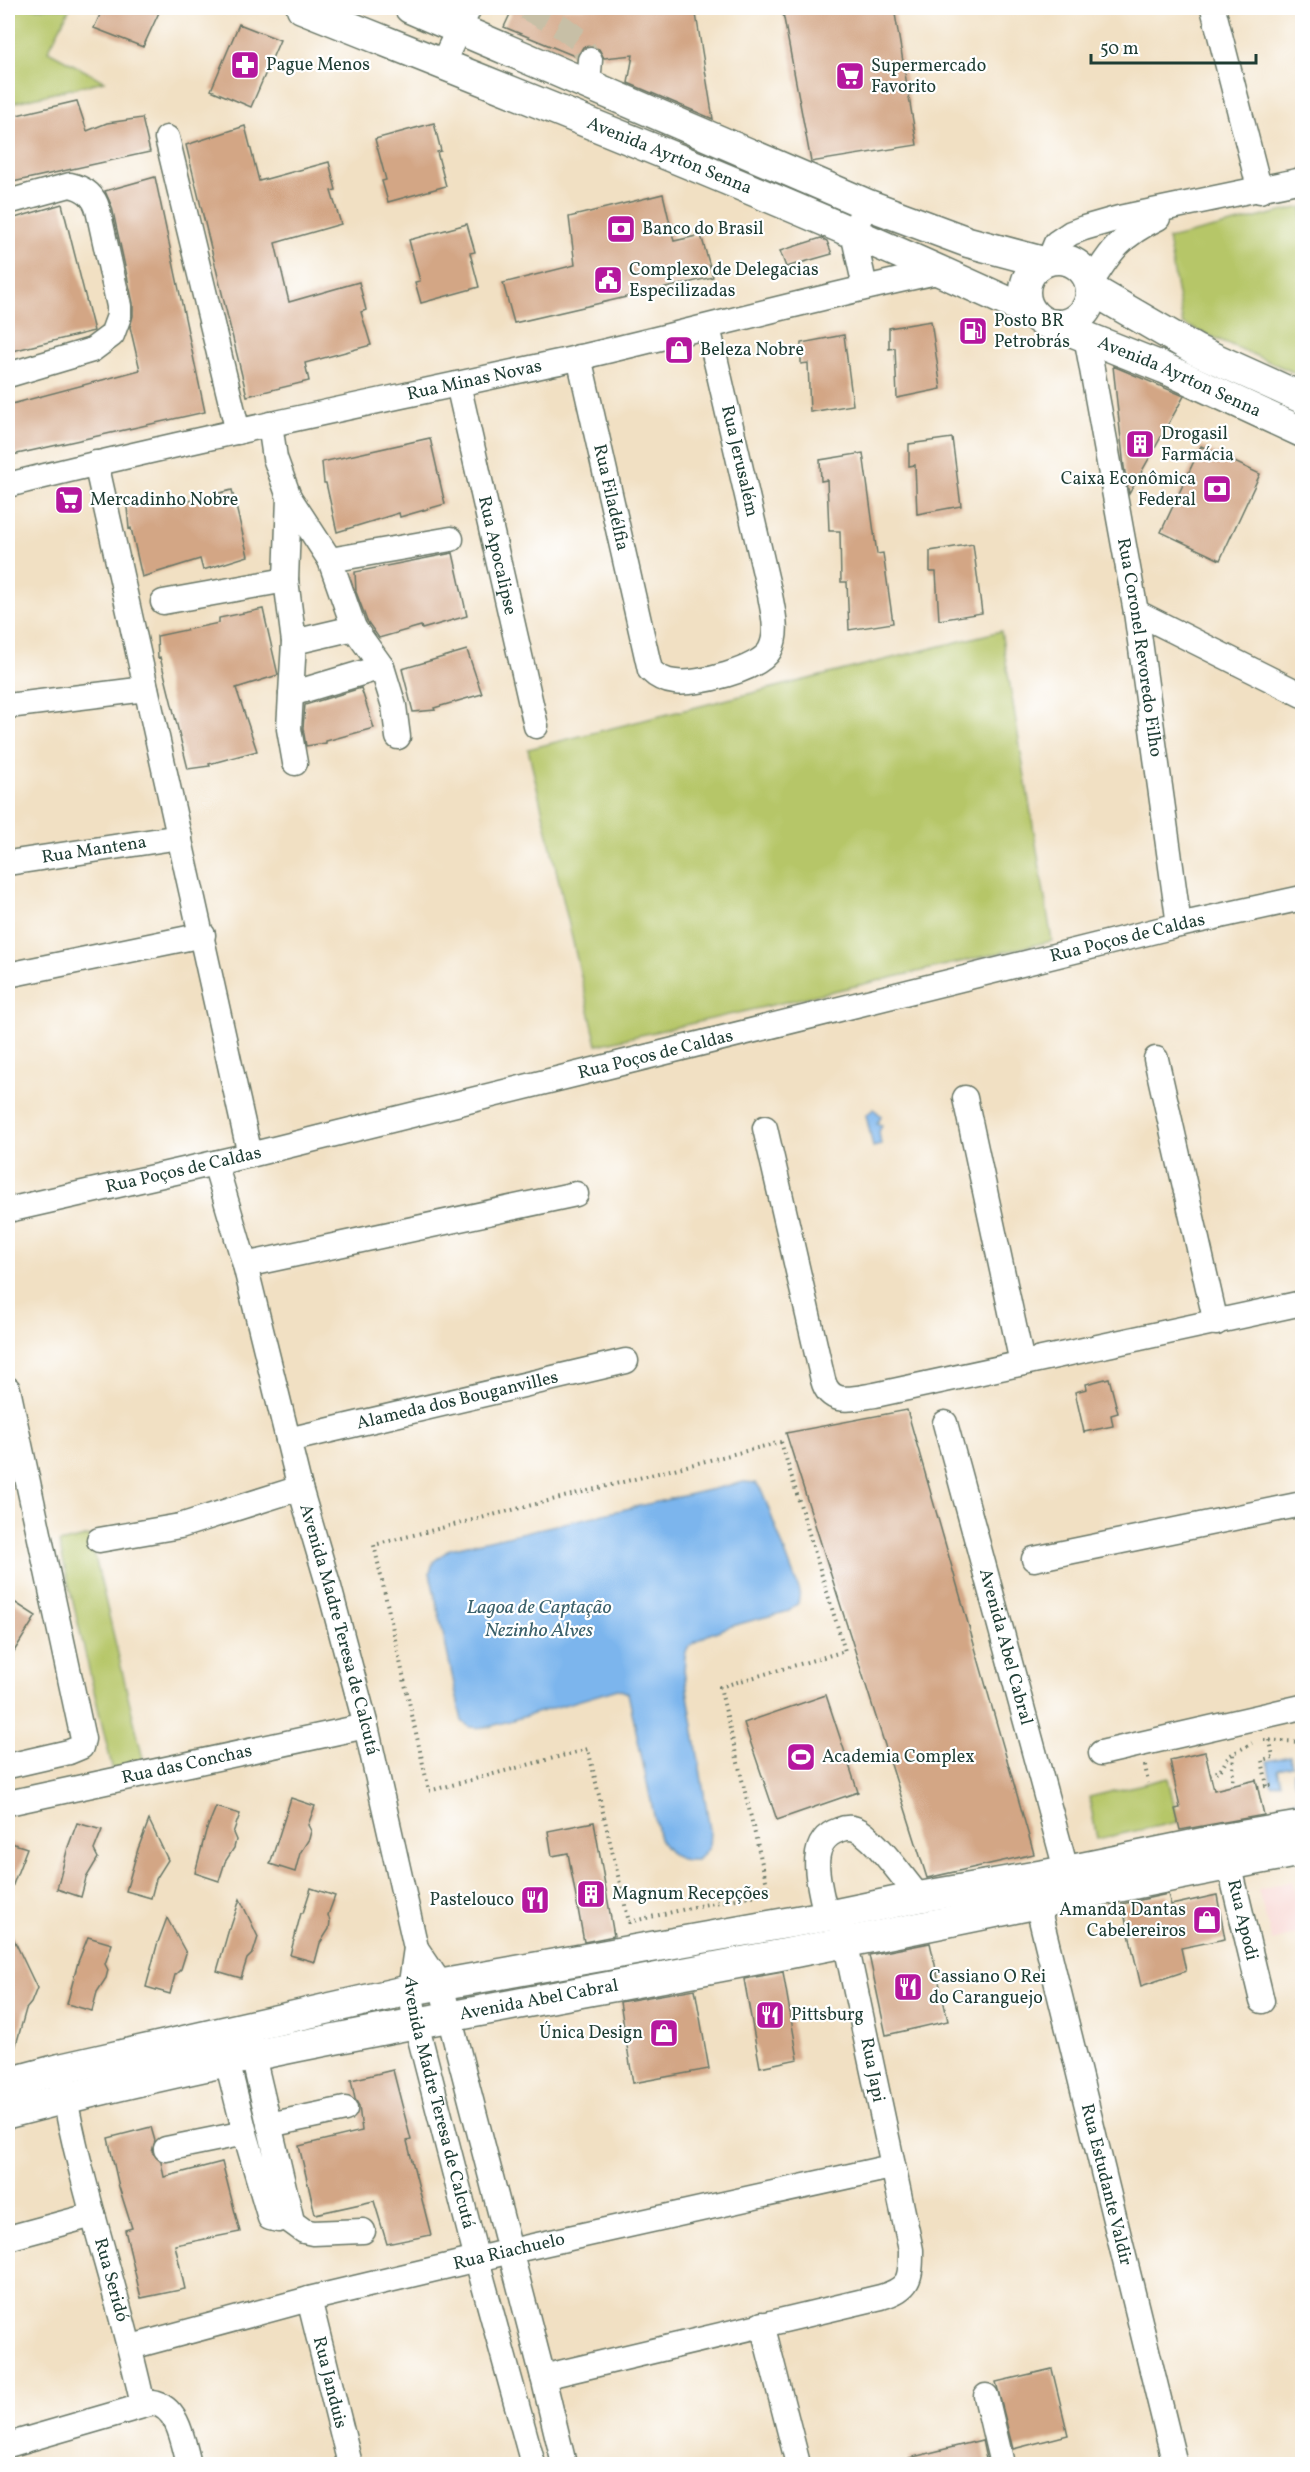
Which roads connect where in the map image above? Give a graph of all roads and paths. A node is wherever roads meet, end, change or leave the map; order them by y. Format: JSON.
{"nodes":[{"id":1,"x":302,"y":8,"type":"edge"},
{"id":2,"x":410,"y":8,"type":"edge"},
{"id":3,"x":1212,"y":8,"type":"edge"},
{"id":4,"x":463,"y":18,"type":"edge"},
{"id":5,"x":442,"y":64,"type":"junction"},
{"id":6,"x":167,"y":138,"type":"dead end"},
{"id":7,"x":1302,"y":180,"type":"edge"},
{"id":8,"x":1260,"y":190,"type":"junction"},
{"id":9,"x":8,"y":201,"type":"edge"},
{"id":10,"x":866,"y":204,"type":"junction"},
{"id":11,"x":1187,"y":205,"type":"junction"},
{"id":12,"x":853,"y":233,"type":"junction"},
{"id":13,"x":1051,"y":253,"type":"junction"},
{"id":14,"x":942,"y":271,"type":"junction"},
{"id":15,"x":864,"y":287,"type":"junction"},
{"id":16,"x":1090,"y":287,"type":"junction"},
{"id":17,"x":1044,"y":319,"type":"junction"},
{"id":18,"x":708,"y":327,"type":"junction"},
{"id":19,"x":1086,"y":336,"type":"junction"},
{"id":20,"x":579,"y":357,"type":"junction"},
{"id":21,"x":8,"y":375,"type":"edge"},
{"id":22,"x":458,"y":384,"type":"junction"},
{"id":23,"x":1302,"y":398,"type":"edge"},
{"id":24,"x":270,"y":424,"type":"junction"},
{"id":25,"x":238,"y":432,"type":"junction"},
{"id":26,"x":1302,"y":432,"type":"edge"},
{"id":27,"x":96,"y":464,"type":"junction"},
{"id":28,"x":8,"y":485,"type":"edge"},
{"id":29,"x":289,"y":497,"type":"junction"},
{"id":30,"x":452,"y":539,"type":"dead end"},
{"id":31,"x":330,"y":560,"type":"junction"},
{"id":32,"x":286,"y":580,"type":"junction"},
{"id":33,"x":163,"y":602,"type":"dead end"},
{"id":34,"x":1136,"y":612,"type":"junction"},
{"id":35,"x":354,"y":628,"type":"junction"},
{"id":36,"x":643,"y":639,"type":"joint"},
{"id":37,"x":294,"y":642,"type":"junction"},
{"id":38,"x":382,"y":667,"type":"junction"},
{"id":39,"x":146,"y":688,"type":"junction"},
{"id":40,"x":291,"y":694,"type":"junction"},
{"id":41,"x":1302,"y":695,"type":"edge"},
{"id":42,"x":8,"y":706,"type":"edge"},
{"id":43,"x":536,"y":726,"type":"dead end"},
{"id":44,"x":398,"y":737,"type":"dead end"},
{"id":45,"x":295,"y":763,"type":"dead end"},
{"id":46,"x":180,"y":837,"type":"junction"},
{"id":47,"x":8,"y":863,"type":"edge"},
{"id":48,"x":1302,"y":898,"type":"edge"},
{"id":49,"x":1179,"y":925,"type":"junction"},
{"id":50,"x":203,"y":935,"type":"junction"},
{"id":51,"x":8,"y":975,"type":"edge"},
{"id":52,"x":1156,"y":1059,"type":"dead end"},
{"id":53,"x":965,"y":1098,"type":"dead end"},
{"id":54,"x":765,"y":1128,"type":"dead end"},
{"id":55,"x":250,"y":1155,"type":"junction"},
{"id":56,"x":220,"y":1162,"type":"junction"},
{"id":57,"x":576,"y":1194,"type":"dead end"},
{"id":58,"x":8,"y":1210,"type":"edge"},
{"id":59,"x":250,"y":1264,"type":"junction"},
{"id":60,"x":1302,"y":1303,"type":"edge"},
{"id":61,"x":1216,"y":1323,"type":"junction"},
{"id":62,"x":626,"y":1361,"type":"dead end"},
{"id":63,"x":1022,"y":1364,"type":"junction"},
{"id":64,"x":8,"y":1389,"type":"edge"},
{"id":65,"x":945,"y":1423,"type":"dead end"},
{"id":66,"x":294,"y":1439,"type":"junction"},
{"id":67,"x":300,"y":1488,"type":"junction"},
{"id":68,"x":1302,"y":1504,"type":"edge"},
{"id":69,"x":99,"y":1540,"type":"dead end"},
{"id":70,"x":374,"y":1545,"type":"joint"},
{"id":71,"x":1034,"y":1559,"type":"dead end"},
{"id":72,"x":1302,"y":1707,"type":"edge"},
{"id":73,"x":366,"y":1726,"type":"junction"},
{"id":74,"x":1270,"y":1740,"type":"junction"},
{"id":75,"x":1302,"y":1742,"type":"edge"},
{"id":76,"x":1234,"y":1753,"type":"junction"},
{"id":77,"x":1101,"y":1754,"type":"dead end"},
{"id":78,"x":8,"y":1766,"type":"edge"},
{"id":79,"x":1210,"y":1774,"type":"dead end"},
{"id":80,"x":1232,"y":1786,"type":"dead end"},
{"id":81,"x":1258,"y":1787,"type":"dead end"},
{"id":82,"x":8,"y":1803,"type":"edge"},
{"id":83,"x":1302,"y":1826,"type":"edge"},
{"id":84,"x":1302,"y":1851,"type":"edge"},
{"id":85,"x":1226,"y":1853,"type":"junction"},
{"id":86,"x":1070,"y":1884,"type":"junction"},
{"id":87,"x":919,"y":1897,"type":"junction"},
{"id":88,"x":1036,"y":1903,"type":"junction"},
{"id":89,"x":837,"y":1924,"type":"junction"},
{"id":90,"x":416,"y":1948,"type":"junction"},
{"id":91,"x":441,"y":1985,"type":"junction"},
{"id":92,"x":410,"y":1990,"type":"junction"},
{"id":93,"x":1262,"y":2001,"type":"dead end"},
{"id":94,"x":448,"y":2017,"type":"junction"},
{"id":95,"x":416,"y":2023,"type":"junction"},
{"id":96,"x":237,"y":2045,"type":"junction"},
{"id":97,"x":8,"y":2084,"type":"edge"},
{"id":98,"x":63,"y":2084,"type":"junction"},
{"id":99,"x":345,"y":2109,"type":"dead end"},
{"id":100,"x":8,"y":2113,"type":"edge"},
{"id":101,"x":269,"y":2125,"type":"junction"},
{"id":102,"x":245,"y":2133,"type":"junction"},
{"id":103,"x":166,"y":2149,"type":"dead end"},
{"id":104,"x":891,"y":2167,"type":"junction"},
{"id":105,"x":93,"y":2215,"type":"junction"},
{"id":106,"x":286,"y":2218,"type":"junction"},
{"id":107,"x":363,"y":2231,"type":"dead end"},
{"id":108,"x":8,"y":2238,"type":"edge"},
{"id":109,"x":511,"y":2251,"type":"junction"},
{"id":110,"x":477,"y":2260,"type":"junction"},
{"id":111,"x":309,"y":2299,"type":"junction"},
{"id":112,"x":762,"y":2324,"type":"junction"},
{"id":113,"x":131,"y":2347,"type":"junction"},
{"id":114,"x":543,"y":2376,"type":"junction"},
{"id":115,"x":986,"y":2396,"type":"dead end"},
{"id":116,"x":143,"y":2405,"type":"junction"},
{"id":117,"x":8,"y":2445,"type":"edge"},
{"id":118,"x":189,"y":2464,"type":"edge"},
{"id":119,"x":350,"y":2464,"type":"edge"},
{"id":120,"x":533,"y":2464,"type":"edge"},
{"id":121,"x":564,"y":2464,"type":"edge"},
{"id":122,"x":798,"y":2464,"type":"edge"},
{"id":123,"x":1002,"y":2464,"type":"edge"},
{"id":124,"x":1175,"y":2464,"type":"edge"}],
"edges":[{"from":1,"to":5,"type":"main road","name":"Avenida Ayrton Senna"},
{"from":2,"to":4,"type":"main road","name":"Avenida Ayrton Senna"},
{"from":3,"to":8,"type":"street"},
{"from":4,"to":5,"type":"street"},
{"from":4,"to":10,"type":"main road","name":"Avenida Ayrton Senna"},
{"from":5,"to":12,"type":"main road","name":"Avenida Ayrton Senna"},
{"from":6,"to":25,"type":"street"},
{"from":7,"to":8,"type":"street"},
{"from":8,"to":11,"type":"street"},
{"from":9,"to":21,"type":"street"},
{"from":10,"to":12,"type":"street"},
{"from":10,"to":13,"type":"main road","name":"Avenida Ayrton Senna"},
{"from":11,"to":13,"type":"street"},
{"from":11,"to":16,"type":"street"},
{"from":12,"to":14,"type":"main road","name":"Avenida Ayrton Senna"},
{"from":12,"to":15,"type":"street"},
{"from":13,"to":16,"type":"main road"},
{"from":13,"to":17,"type":"main road"},
{"from":14,"to":15,"type":"street","name":"Rua Minas Novas"},
{"from":14,"to":17,"type":"main road","name":"Avenida Ayrton Senna"},
{"from":15,"to":18,"type":"street","name":"Rua Minas Novas"},
{"from":16,"to":17,"type":"main road"},
{"from":16,"to":23,"type":"main road","name":"Avenida Ayrton Senna"},
{"from":17,"to":19,"type":"main road","name":"Avenida Ayrton Senna"},
{"from":18,"to":20,"type":"street","name":"Rua Minas Novas"},
{"from":18,"to":36,"type":"street","name":"Rua Jerusalém"},
{"from":19,"to":26,"type":"main road","name":"Avenida Ayrton Senna"},
{"from":19,"to":34,"type":"street","name":"Rua Coronel Revoredo Filho"},
{"from":20,"to":22,"type":"street","name":"Rua Minas Novas"},
{"from":20,"to":36,"type":"street","name":"Rua Filadélfia"},
{"from":22,"to":24,"type":"street","name":"Rua Minas Novas"},
{"from":22,"to":43,"type":"street","name":"Rua Apocalipse"},
{"from":24,"to":25,"type":"street","name":"Rua Minas Novas"},
{"from":24,"to":29,"type":"street"},
{"from":25,"to":27,"type":"street","name":"Rua Minas Novas"},
{"from":27,"to":28,"type":"street","name":"Rua Minas Novas"},
{"from":27,"to":39,"type":"street"},
{"from":29,"to":31,"type":"street"},
{"from":29,"to":32,"type":"street"},
{"from":30,"to":31,"type":"street"},
{"from":31,"to":35,"type":"street"},
{"from":32,"to":33,"type":"street"},
{"from":32,"to":37,"type":"street"},
{"from":34,"to":41,"type":"street"},
{"from":34,"to":49,"type":"street","name":"Rua Coronel Revoredo Filho"},
{"from":35,"to":37,"type":"street"},
{"from":35,"to":38,"type":"street"},
{"from":37,"to":40,"type":"street"},
{"from":38,"to":40,"type":"street"},
{"from":38,"to":44,"type":"street"},
{"from":39,"to":42,"type":"street"},
{"from":39,"to":46,"type":"street"},
{"from":40,"to":45,"type":"street"},
{"from":46,"to":47,"type":"street","name":"Rua Mantena"},
{"from":46,"to":50,"type":"street"},
{"from":48,"to":49,"type":"street","name":"Rua Poços de Caldas"},
{"from":49,"to":55,"type":"street","name":"Rua Poços de Caldas"},
{"from":50,"to":51,"type":"street"},
{"from":50,"to":55,"type":"street"},
{"from":52,"to":61,"type":"street"},
{"from":53,"to":63,"type":"street"},
{"from":54,"to":63,"type":"street"},
{"from":55,"to":56,"type":"street","name":"Rua Poços de Caldas"},
{"from":56,"to":58,"type":"street","name":"Rua Poços de Caldas"},
{"from":56,"to":59,"type":"street","name":"Avenida Madre Teresa de Calcutá"},
{"from":57,"to":59,"type":"street"},
{"from":59,"to":66,"type":"street","name":"Avenida Madre Teresa de Calcutá"},
{"from":60,"to":61,"type":"street"},
{"from":61,"to":63,"type":"street"},
{"from":62,"to":66,"type":"street","name":"Alameda dos Bouganvilles"},
{"from":64,"to":78,"type":"street"},
{"from":65,"to":86,"type":"street","name":"Avenida Abel Cabral"},
{"from":66,"to":67,"type":"street","name":"Avenida Madre Teresa de Calcutá"},
{"from":67,"to":69,"type":"street"},
{"from":67,"to":73,"type":"street","name":"Avenida Madre Teresa de Calcutá"},
{"from":68,"to":71,"type":"street"},
{"from":70,"to":70,"type":"path"},
{"from":72,"to":77,"type":"street"},
{"from":73,"to":82,"type":"street","name":"Rua das Conchas"},
{"from":73,"to":90,"type":"street","name":"Avenida Madre Teresa de Calcutá"},
{"from":74,"to":75,"type":"path"},
{"from":74,"to":76,"type":"path"},
{"from":74,"to":81,"type":"path"},
{"from":76,"to":79,"type":"path"},
{"from":76,"to":80,"type":"path"},
{"from":83,"to":85,"type":"main road","name":"Avenida Abel Cabral"},
{"from":84,"to":85,"type":"main road","name":"Avenida Abel Cabral"},
{"from":85,"to":86,"type":"main road","name":"Avenida Abel Cabral"},
{"from":85,"to":93,"type":"street","name":"Rua Apodi"},
{"from":86,"to":87,"type":"main road","name":"Avenida Abel Cabral"},
{"from":86,"to":88,"type":"main road","name":"Avenida Abel Cabral"},
{"from":87,"to":89,"type":"main road","name":"Avenida Abel Cabral"},
{"from":87,"to":89,"type":"street","name":"Rua Japi"},
{"from":88,"to":89,"type":"main road","name":"Avenida Abel Cabral"},
{"from":88,"to":124,"type":"street","name":"Rua Estudante Valdir"},
{"from":89,"to":91,"type":"main road","name":"Avenida Abel Cabral"},
{"from":89,"to":94,"type":"main road","name":"Avenida Abel Cabral"},
{"from":89,"to":104,"type":"street","name":"Rua Japi"},
{"from":90,"to":91,"type":"street","name":"Avenida Madre Teresa de Calcutá"},
{"from":90,"to":92,"type":"street","name":"Avenida Madre Teresa de Calcutá"},
{"from":91,"to":92,"type":"main road","name":"Avenida Abel Cabral"},
{"from":91,"to":94,"type":"street","name":"Avenida Madre Teresa de Calcutá"},
{"from":92,"to":95,"type":"street","name":"Avenida Madre Teresa de Calcutá"},
{"from":92,"to":96,"type":"main road","name":"Avenida Abel Cabral"},
{"from":94,"to":95,"type":"main road","name":"Avenida Abel Cabral"},
{"from":94,"to":109,"type":"street","name":"Avenida Madre Teresa de Calcutá"},
{"from":95,"to":96,"type":"main road","name":"Avenida Abel Cabral"},
{"from":95,"to":110,"type":"street","name":"Avenida Madre Teresa de Calcutá"},
{"from":96,"to":98,"type":"main road","name":"Avenida Abel Cabral"},
{"from":96,"to":101,"type":"street"},
{"from":96,"to":102,"type":"street"},
{"from":97,"to":98,"type":"main road","name":"Avenida Abel Cabral"},
{"from":98,"to":100,"type":"main road","name":"Avenida Abel Cabral"},
{"from":98,"to":105,"type":"street","name":"Rua Seridó"},
{"from":99,"to":101,"type":"street"},
{"from":101,"to":106,"type":"street"},
{"from":102,"to":103,"type":"street"},
{"from":102,"to":106,"type":"street"},
{"from":104,"to":109,"type":"street","name":"Rua Riachuelo"},
{"from":104,"to":112,"type":"street","name":"Rua Japi"},
{"from":105,"to":108,"type":"street"},
{"from":105,"to":113,"type":"street","name":"Rua Seridó"},
{"from":106,"to":107,"type":"street"},
{"from":109,"to":110,"type":"street","name":"Rua Riachuelo"},
{"from":109,"to":114,"type":"street","name":"Avenida Madre Teresa de Calcutá"},
{"from":110,"to":111,"type":"street","name":"Rua Riachuelo"},
{"from":110,"to":120,"type":"street","name":"Avenida Madre Teresa de Calcutá"},
{"from":111,"to":113,"type":"street","name":"Rua Riachuelo"},
{"from":111,"to":119,"type":"street","name":"Rua Janduis"},
{"from":112,"to":114,"type":"street","name":"Rua Japi"},
{"from":112,"to":122,"type":"street"},
{"from":113,"to":116,"type":"street","name":"Rua Seridó"},
{"from":114,"to":121,"type":"street","name":"Avenida Madre Teresa de Calcutá"},
{"from":115,"to":123,"type":"street"},
{"from":116,"to":117,"type":"street"},
{"from":116,"to":118,"type":"street"}]}
